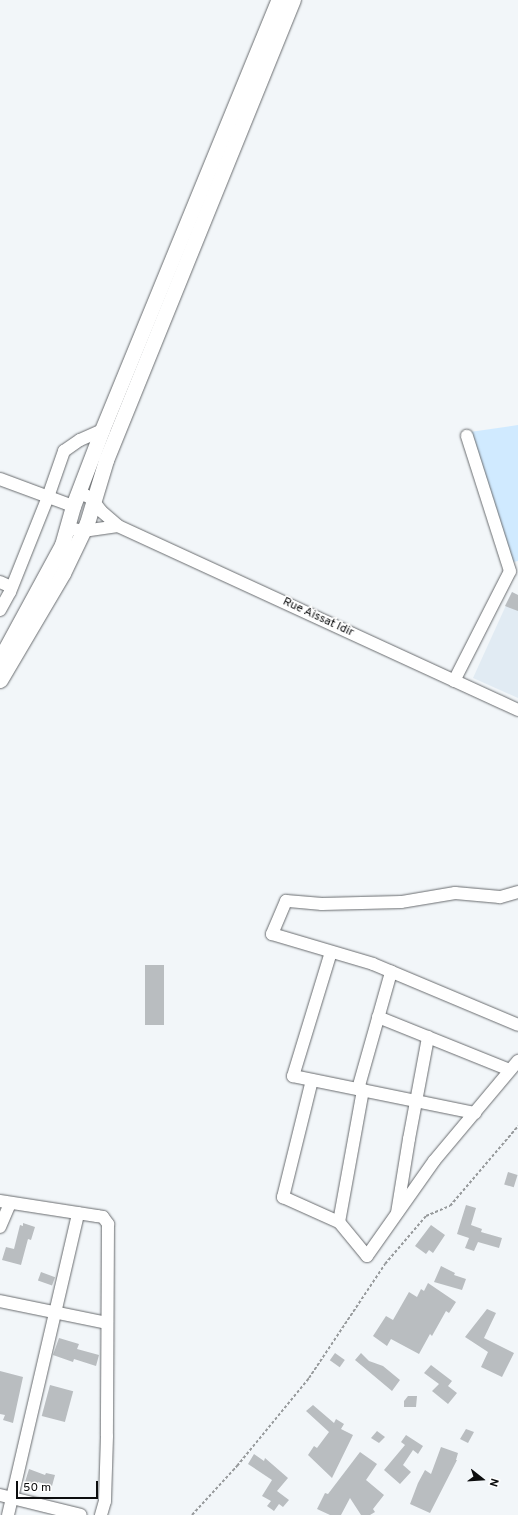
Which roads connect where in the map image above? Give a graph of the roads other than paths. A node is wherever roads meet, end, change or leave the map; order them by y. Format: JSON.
{"nodes":[{"id":1,"x":278,"y":0,"type":"edge"},
{"id":2,"x":293,"y":0,"type":"edge"},
{"id":3,"x":102,"y":430,"type":"junction"},
{"id":4,"x":467,"y":436,"type":"dead end"},
{"id":5,"x":0,"y":479,"type":"edge"},
{"id":6,"x":48,"y":498,"type":"junction"},
{"id":7,"x":75,"y":501,"type":"junction"},
{"id":8,"x":94,"y":501,"type":"junction"},
{"id":9,"x":68,"y":524,"type":"junction"},
{"id":10,"x":118,"y":526,"type":"junction"},
{"id":11,"x":84,"y":531,"type":"junction"},
{"id":12,"x":6,"y":584,"type":"edge"},
{"id":13,"x":0,"y":610,"type":"edge"},
{"id":14,"x":0,"y":659,"type":"edge"},
{"id":15,"x":0,"y":680,"type":"edge"},
{"id":16,"x":454,"y":681,"type":"junction"},
{"id":17,"x":518,"y":710,"type":"edge"},
{"id":18,"x":518,"y":892,"type":"edge"},
{"id":19,"x":331,"y":952,"type":"junction"},
{"id":20,"x":391,"y":972,"type":"junction"},
{"id":21,"x":378,"y":1017,"type":"junction"},
{"id":22,"x":518,"y":1025,"type":"edge"},
{"id":23,"x":428,"y":1037,"type":"junction"},
{"id":24,"x":518,"y":1061,"type":"edge"},
{"id":25,"x":510,"y":1070,"type":"junction"},
{"id":26,"x":312,"y":1080,"type":"junction"},
{"id":27,"x":361,"y":1090,"type":"junction"},
{"id":28,"x":416,"y":1101,"type":"junction"},
{"id":29,"x":475,"y":1113,"type":"junction"},
{"id":30,"x":5,"y":1202,"type":"edge"},
{"id":31,"x":78,"y":1213,"type":"junction"},
{"id":32,"x":397,"y":1216,"type":"junction"},
{"id":33,"x":339,"y":1222,"type":"junction"},
{"id":34,"x":0,"y":1227,"type":"edge"},
{"id":35,"x":0,"y":1301,"type":"edge"},
{"id":36,"x":55,"y":1312,"type":"junction"},
{"id":37,"x":107,"y":1323,"type":"junction"},
{"id":38,"x":0,"y":1495,"type":"edge"},
{"id":39,"x":12,"y":1498,"type":"junction"},
{"id":40,"x":8,"y":1515,"type":"edge"},
{"id":41,"x":81,"y":1515,"type":"edge"},
{"id":42,"x":101,"y":1515,"type":"edge"}],
"edges":[{"from":1,"to":3,"type":"main road"},
{"from":2,"to":8,"type":"main road"},
{"from":3,"to":6,"type":"street"},
{"from":3,"to":7,"type":"main road"},
{"from":4,"to":16,"type":"street"},
{"from":5,"to":6,"type":"street"},
{"from":6,"to":7,"type":"street"},
{"from":6,"to":12,"type":"street"},
{"from":7,"to":8,"type":"street"},
{"from":7,"to":9,"type":"main road"},
{"from":8,"to":10,"type":"street","name":"Rue Aissat Idir"},
{"from":8,"to":11,"type":"main road"},
{"from":9,"to":11,"type":"street"},
{"from":9,"to":14,"type":"main road"},
{"from":10,"to":11,"type":"street"},
{"from":10,"to":16,"type":"street","name":"Rue Aissat Idir"},
{"from":11,"to":15,"type":"main road"},
{"from":12,"to":13,"type":"street"},
{"from":16,"to":17,"type":"street","name":"Rue Aissat Idir"},
{"from":18,"to":19,"type":"street"},
{"from":19,"to":20,"type":"street"},
{"from":19,"to":26,"type":"street"},
{"from":20,"to":21,"type":"street"},
{"from":20,"to":22,"type":"street"},
{"from":21,"to":23,"type":"street"},
{"from":21,"to":27,"type":"street"},
{"from":23,"to":25,"type":"street"},
{"from":23,"to":28,"type":"street"},
{"from":24,"to":25,"type":"street"},
{"from":25,"to":29,"type":"street"},
{"from":26,"to":27,"type":"street"},
{"from":26,"to":33,"type":"street"},
{"from":27,"to":28,"type":"street"},
{"from":27,"to":33,"type":"street"},
{"from":28,"to":29,"type":"street"},
{"from":28,"to":32,"type":"street"},
{"from":29,"to":32,"type":"street"},
{"from":30,"to":31,"type":"street"},
{"from":30,"to":34,"type":"street"},
{"from":31,"to":36,"type":"street"},
{"from":31,"to":37,"type":"street"},
{"from":32,"to":33,"type":"street"},
{"from":35,"to":36,"type":"street"},
{"from":36,"to":37,"type":"street"},
{"from":36,"to":39,"type":"street"},
{"from":37,"to":42,"type":"street"},
{"from":38,"to":39,"type":"street"},
{"from":39,"to":40,"type":"street"},
{"from":39,"to":41,"type":"street"}]}
